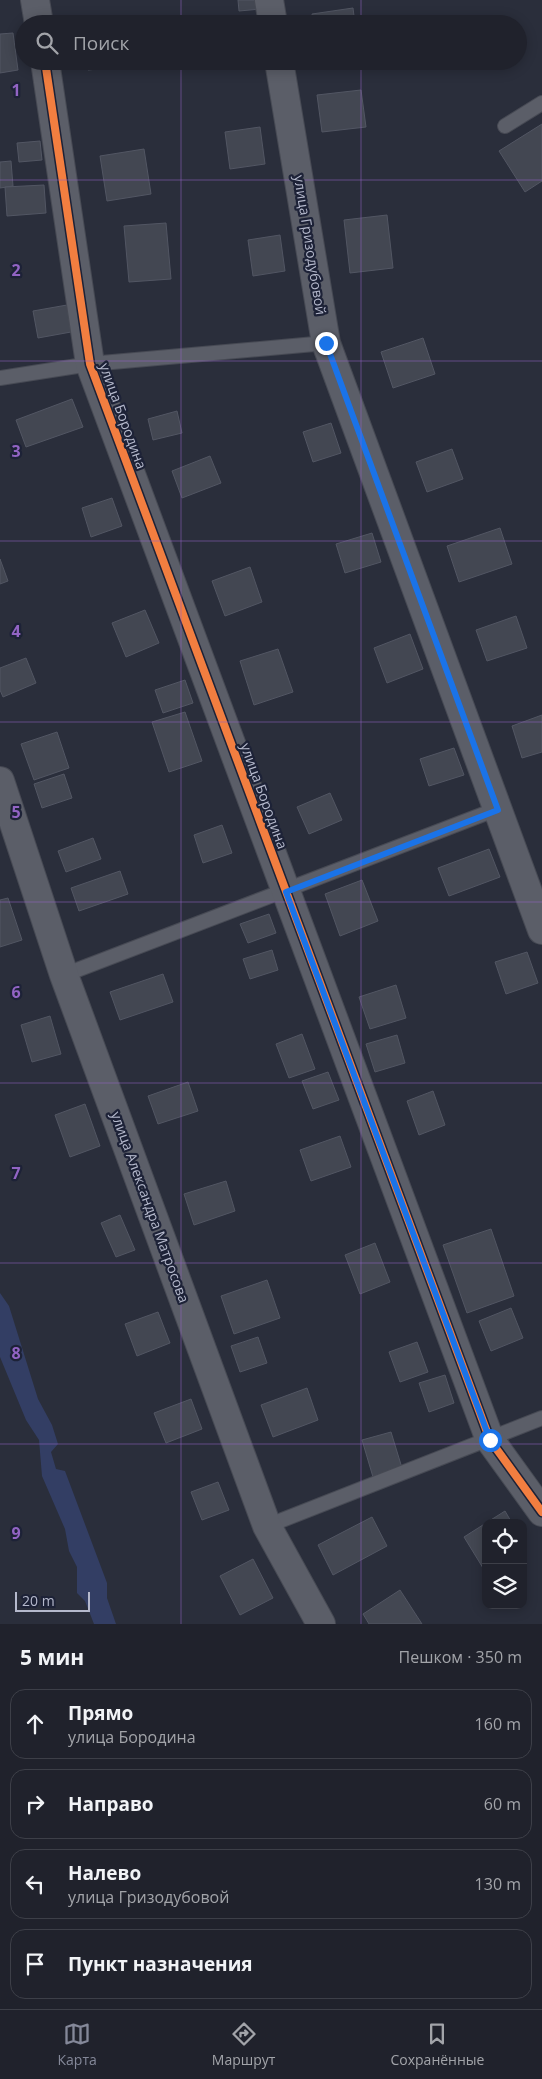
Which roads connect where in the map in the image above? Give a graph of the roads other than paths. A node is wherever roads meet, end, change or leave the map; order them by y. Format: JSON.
{"nodes":[{"id":1,"x":36,"y":0,"type":"edge"},
{"id":2,"x":269,"y":0,"type":"edge"},
{"id":3,"x":38,"y":15,"type":"edge"},
{"id":4,"x":272,"y":15,"type":"edge"},
{"id":5,"x":46,"y":70,"type":"edge"},
{"id":6,"x":280,"y":70,"type":"edge"},
{"id":7,"x":542,"y":103,"type":"edge"},
{"id":8,"x":504,"y":126,"type":"dead end"},
{"id":9,"x":326,"y":343,"type":"junction"},
{"id":10,"x":90,"y":364,"type":"junction"},
{"id":11,"x":0,"y":378,"type":"edge"},
{"id":12,"x":0,"y":781,"type":"edge"},
{"id":13,"x":498,"y":810,"type":"junction"},
{"id":14,"x":286,"y":892,"type":"junction"},
{"id":15,"x":542,"y":930,"type":"edge"},
{"id":16,"x":64,"y":975,"type":"junction"},
{"id":17,"x":542,"y":1418,"type":"edge"},
{"id":18,"x":490,"y":1440,"type":"junction"},
{"id":19,"x":542,"y":1512,"type":"edge"},
{"id":20,"x":267,"y":1526,"type":"junction"},
{"id":21,"x":321,"y":1624,"type":"edge"}],
"edges":[{"from":1,"to":3,"type":"street"},
{"from":2,"to":4,"type":"street"},
{"from":5,"to":10,"type":"street","name":"улица Бородина"},
{"from":6,"to":9,"type":"street","name":"улица Гризодубовой"},
{"from":7,"to":8,"type":"lane"},
{"from":9,"to":10,"type":"lane"},
{"from":9,"to":13,"type":"street","name":"улица Гризодубовой"},
{"from":10,"to":11,"type":"lane"},
{"from":10,"to":14,"type":"street","name":"улица Бородина"},
{"from":12,"to":16,"type":"street","name":"улица Александра Матросова"},
{"from":13,"to":14,"type":"lane"},
{"from":13,"to":15,"type":"street","name":"улица Гризодубовой"},
{"from":14,"to":16,"type":"lane"},
{"from":14,"to":18,"type":"street","name":"улица Бородина"},
{"from":16,"to":20,"type":"street","name":"улица Александра Матросова"},
{"from":17,"to":18,"type":"lane"},
{"from":18,"to":19,"type":"street","name":"улица Бородина"},
{"from":18,"to":20,"type":"lane"},
{"from":20,"to":21,"type":"street","name":"улица Александра Матросова"}]}
